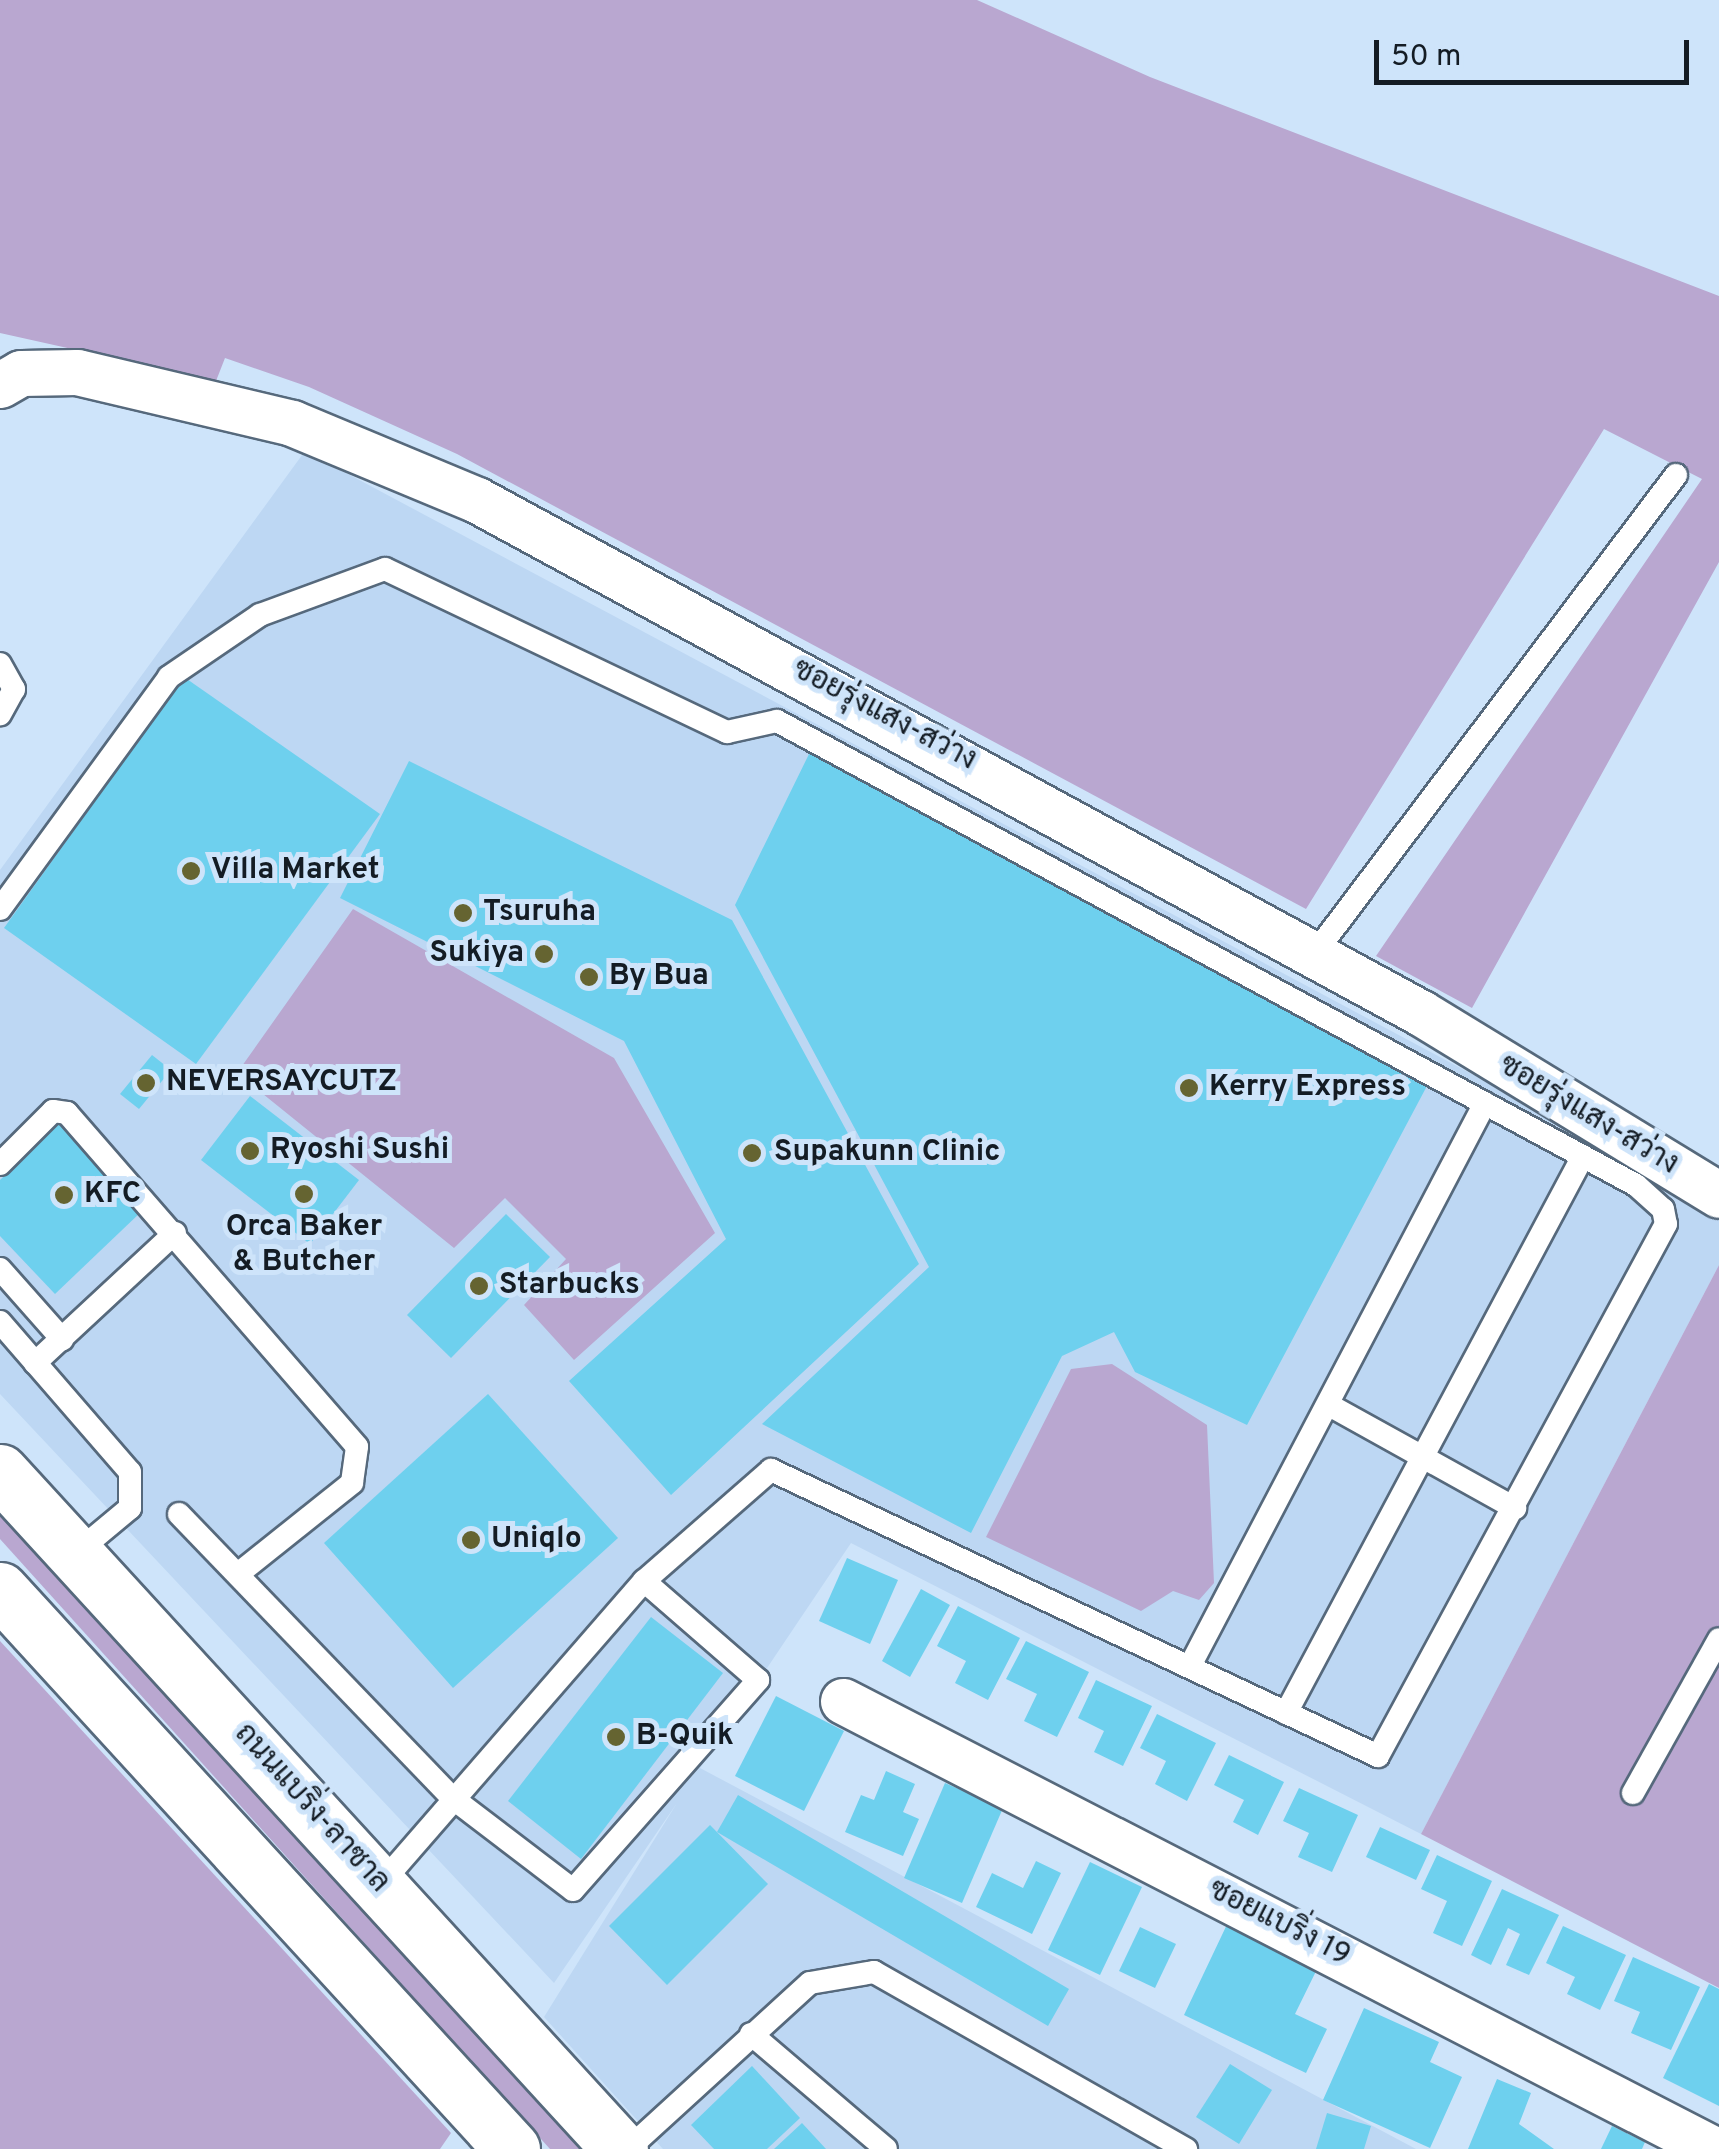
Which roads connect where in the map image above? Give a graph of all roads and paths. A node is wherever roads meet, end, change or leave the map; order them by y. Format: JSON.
{"nodes":[{"id":1,"x":0,"y":386,"type":"edge"},
{"id":2,"x":1676,"y":475,"type":"dead end"},
{"id":3,"x":0,"y":664,"type":"edge"},
{"id":4,"x":0,"y":714,"type":"edge"},
{"id":5,"x":0,"y":908,"type":"edge"},
{"id":6,"x":1315,"y":953,"type":"junction"},
{"id":7,"x":1485,"y":1103,"type":"junction"},
{"id":8,"x":1583,"y":1156,"type":"junction"},
{"id":9,"x":0,"y":1164,"type":"edge"},
{"id":10,"x":1719,"y":1195,"type":"edge"},
{"id":11,"x":176,"y":1234,"type":"junction"},
{"id":12,"x":0,"y":1269,"type":"edge"},
{"id":13,"x":0,"y":1322,"type":"edge"},
{"id":14,"x":62,"y":1339,"type":"junction"},
{"id":15,"x":35,"y":1364,"type":"junction"},
{"id":16,"x":1329,"y":1405,"type":"junction"},
{"id":17,"x":1422,"y":1459,"type":"junction"},
{"id":18,"x":0,"y":1472,"type":"edge"},
{"id":19,"x":1515,"y":1508,"type":"junction"},
{"id":20,"x":179,"y":1514,"type":"dead end"},
{"id":21,"x":76,"y":1554,"type":"junction"},
{"id":22,"x":238,"y":1574,"type":"junction"},
{"id":23,"x":644,"y":1581,"type":"junction"},
{"id":24,"x":0,"y":1590,"type":"edge"},
{"id":25,"x":1719,"y":1639,"type":"edge"},
{"id":26,"x":1191,"y":1664,"type":"junction"},
{"id":27,"x":843,"y":1701,"type":"dead end"},
{"id":28,"x":1286,"y":1713,"type":"junction"},
{"id":29,"x":1633,"y":1794,"type":"dead end"},
{"id":30,"x":451,"y":1797,"type":"junction"},
{"id":31,"x":380,"y":1885,"type":"junction"},
{"id":32,"x":750,"y":2034,"type":"junction"},
{"id":33,"x":512,"y":2149,"type":"edge"},
{"id":34,"x":620,"y":2149,"type":"edge"},
{"id":35,"x":628,"y":2149,"type":"edge"},
{"id":36,"x":886,"y":2149,"type":"edge"},
{"id":37,"x":1186,"y":2149,"type":"edge"},
{"id":38,"x":1713,"y":2149,"type":"edge"}],
"edges":[{"from":1,"to":6,"type":"street","name":"ซอยรุ่งแสง-สว่าง"},
{"from":2,"to":6,"type":"lane"},
{"from":3,"to":4,"type":"lane"},
{"from":5,"to":7,"type":"lane"},
{"from":6,"to":10,"type":"street","name":"ซอยรุ่งแสง-สว่าง"},
{"from":7,"to":8,"type":"lane"},
{"from":7,"to":16,"type":"lane"},
{"from":8,"to":17,"type":"lane"},
{"from":8,"to":19,"type":"lane"},
{"from":9,"to":11,"type":"lane"},
{"from":11,"to":14,"type":"lane"},
{"from":11,"to":22,"type":"lane"},
{"from":12,"to":14,"type":"lane"},
{"from":13,"to":15,"type":"lane"},
{"from":14,"to":15,"type":"lane"},
{"from":15,"to":21,"type":"lane"},
{"from":16,"to":17,"type":"lane"},
{"from":16,"to":26,"type":"lane"},
{"from":17,"to":19,"type":"lane"},
{"from":17,"to":28,"type":"lane"},
{"from":18,"to":21,"type":"street","name":"ถนนแบริ่ง-ลาซาล"},
{"from":19,"to":28,"type":"lane"},
{"from":20,"to":22,"type":"lane"},
{"from":21,"to":31,"type":"street","name":"ถนนแบริ่ง-ลาซาล"},
{"from":22,"to":30,"type":"lane"},
{"from":23,"to":26,"type":"lane"},
{"from":23,"to":30,"type":"lane"},
{"from":23,"to":30,"type":"lane"},
{"from":24,"to":33,"type":"street"},
{"from":25,"to":29,"type":"lane"},
{"from":26,"to":28,"type":"lane"},
{"from":27,"to":38,"type":"street","name":"ซอยแบริ่ง 19"},
{"from":30,"to":31,"type":"lane"},
{"from":31,"to":34,"type":"street","name":"ถนนแบริ่ง-ลาซาล"},
{"from":32,"to":35,"type":"lane"},
{"from":32,"to":36,"type":"lane"},
{"from":32,"to":37,"type":"lane"}]}
